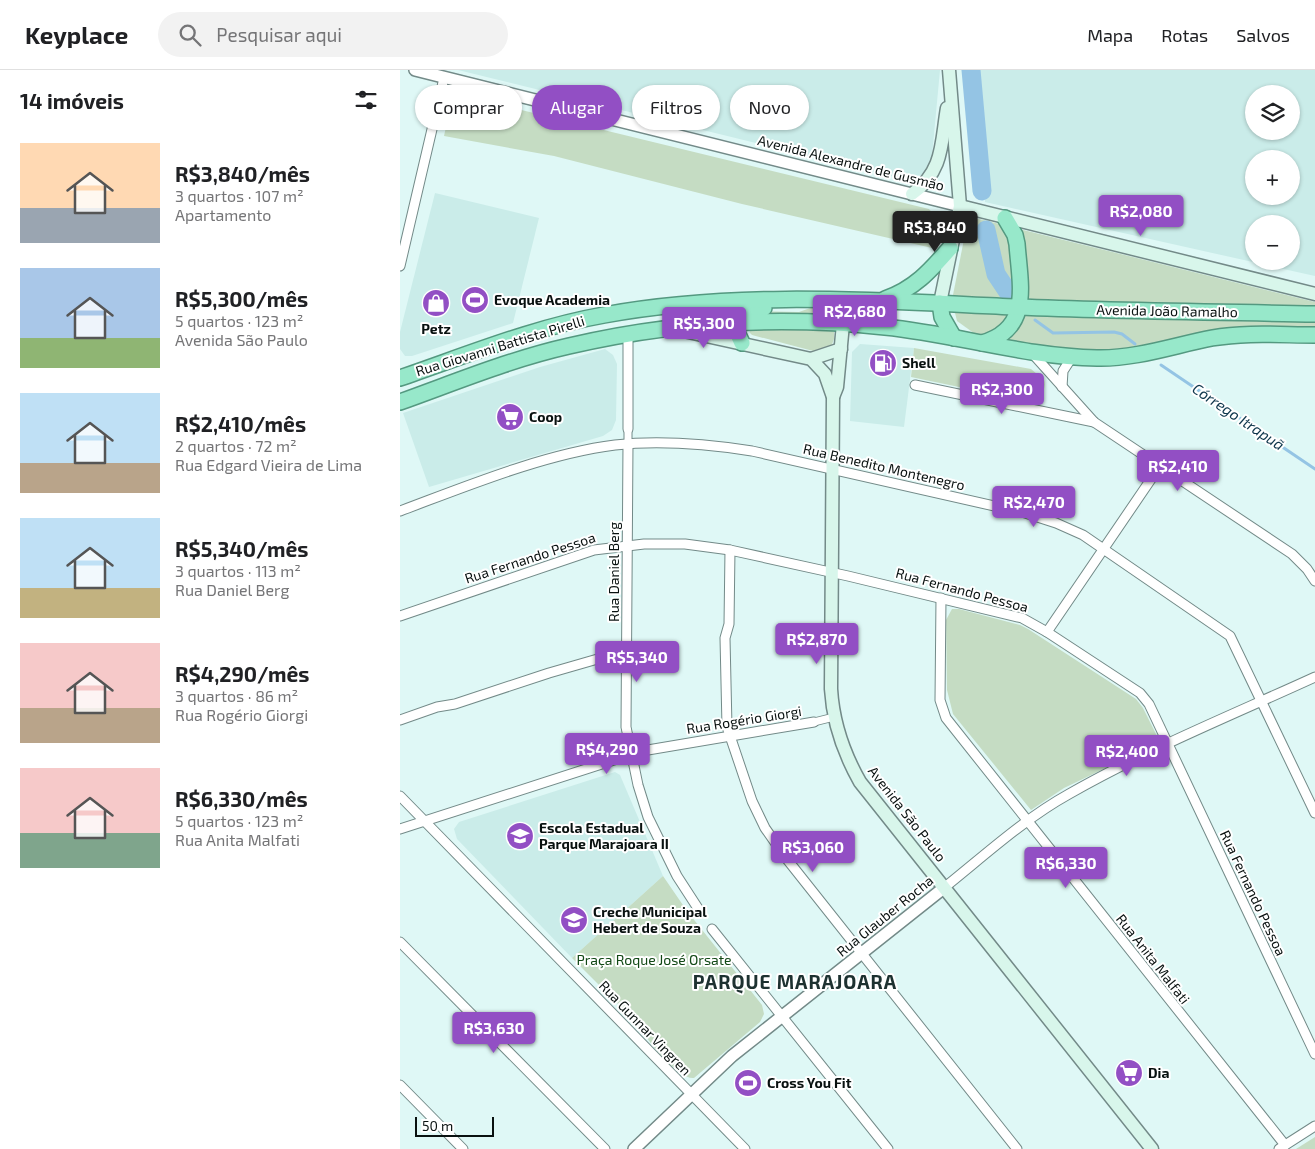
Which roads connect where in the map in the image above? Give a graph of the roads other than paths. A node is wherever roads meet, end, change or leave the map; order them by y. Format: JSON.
{"nodes":[{"id":1,"x":415,"y":70,"type":"edge"},
{"id":2,"x":949,"y":70,"type":"edge"},
{"id":3,"x":444,"y":78,"type":"junction"},
{"id":4,"x":950,"y":88,"type":"junction"},
{"id":5,"x":912,"y":194,"type":"junction"},
{"id":6,"x":960,"y":206,"type":"junction"},
{"id":7,"x":1005,"y":218,"type":"junction"},
{"id":8,"x":950,"y":248,"type":"junction"},
{"id":9,"x":400,"y":266,"type":"edge"},
{"id":10,"x":1315,"y":294,"type":"edge"},
{"id":11,"x":794,"y":299,"type":"junction"},
{"id":12,"x":832,"y":300,"type":"junction"},
{"id":13,"x":881,"y":301,"type":"junction"},
{"id":14,"x":940,"y":303,"type":"junction"},
{"id":15,"x":1020,"y":307,"type":"junction"},
{"id":16,"x":1315,"y":314,"type":"edge"},
{"id":17,"x":736,"y":323,"type":"junction"},
{"id":18,"x":843,"y":324,"type":"junction"},
{"id":19,"x":671,"y":328,"type":"junction"},
{"id":20,"x":628,"y":334,"type":"junction"},
{"id":21,"x":1315,"y":335,"type":"edge"},
{"id":22,"x":954,"y":338,"type":"junction"},
{"id":23,"x":742,"y":343,"type":"junction"},
{"id":24,"x":981,"y":343,"type":"junction"},
{"id":25,"x":841,"y":349,"type":"junction"},
{"id":26,"x":1031,"y":352,"type":"junction"},
{"id":27,"x":1146,"y":352,"type":"joint"},
{"id":28,"x":1072,"y":357,"type":"junction"},
{"id":29,"x":811,"y":359,"type":"junction"},
{"id":30,"x":400,"y":378,"type":"edge"},
{"id":31,"x":915,"y":385,"type":"dead end"},
{"id":32,"x":1062,"y":387,"type":"junction"},
{"id":33,"x":833,"y":397,"type":"junction"},
{"id":34,"x":400,"y":402,"type":"edge"},
{"id":35,"x":1094,"y":422,"type":"junction"},
{"id":36,"x":628,"y":429,"type":"joint"},
{"id":37,"x":628,"y":444,"type":"junction"},
{"id":38,"x":1160,"y":466,"type":"junction"},
{"id":39,"x":833,"y":470,"type":"junction"},
{"id":40,"x":400,"y":511,"type":"edge"},
{"id":41,"x":627,"y":544,"type":"junction"},
{"id":42,"x":1103,"y":549,"type":"junction"},
{"id":43,"x":730,"y":550,"type":"junction"},
{"id":44,"x":832,"y":572,"type":"junction"},
{"id":45,"x":1315,"y":581,"type":"edge"},
{"id":46,"x":941,"y":598,"type":"junction"},
{"id":47,"x":400,"y":616,"type":"edge"},
{"id":48,"x":1047,"y":632,"type":"junction"},
{"id":49,"x":625,"y":657,"type":"junction"},
{"id":50,"x":1315,"y":678,"type":"edge"},
{"id":51,"x":1261,"y":702,"type":"junction"},
{"id":52,"x":834,"y":717,"type":"junction"},
{"id":53,"x":400,"y":720,"type":"edge"},
{"id":54,"x":814,"y":722,"type":"joint"},
{"id":55,"x":729,"y":736,"type":"junction"},
{"id":56,"x":1168,"y":743,"type":"junction"},
{"id":57,"x":632,"y":754,"type":"junction"},
{"id":58,"x":400,"y":796,"type":"edge"},
{"id":59,"x":1315,"y":813,"type":"edge"},
{"id":60,"x":425,"y":820,"type":"junction"},
{"id":61,"x":1027,"y":821,"type":"junction"},
{"id":62,"x":400,"y":829,"type":"edge"},
{"id":63,"x":945,"y":887,"type":"junction"},
{"id":64,"x":702,"y":913,"type":"dead end"},
{"id":65,"x":712,"y":929,"type":"dead end"},
{"id":66,"x":400,"y":942,"type":"edge"},
{"id":67,"x":862,"y":953,"type":"junction"},
{"id":68,"x":782,"y":1016,"type":"junction"},
{"id":69,"x":1315,"y":1054,"type":"edge"},
{"id":70,"x":400,"y":1085,"type":"edge"},
{"id":71,"x":690,"y":1094,"type":"junction"},
{"id":72,"x":1315,"y":1126,"type":"edge"},
{"id":73,"x":1282,"y":1147,"type":"edge"},
{"id":74,"x":463,"y":1149,"type":"edge"},
{"id":75,"x":605,"y":1149,"type":"edge"},
{"id":76,"x":634,"y":1149,"type":"edge"},
{"id":77,"x":745,"y":1149,"type":"edge"},
{"id":78,"x":888,"y":1149,"type":"edge"},
{"id":79,"x":1017,"y":1149,"type":"edge"},
{"id":80,"x":1152,"y":1149,"type":"edge"}],
"edges":[{"from":1,"to":3,"type":"street","name":"Avenida Alexandre de Gusmão"},
{"from":2,"to":4,"type":"main road"},
{"from":3,"to":5,"type":"street","name":"Avenida Alexandre de Gusmão"},
{"from":3,"to":9,"type":"street"},
{"from":4,"to":5,"type":"main road"},
{"from":4,"to":6,"type":"main road"},
{"from":5,"to":6,"type":"street","name":"Avenida Alexandre de Gusmão"},
{"from":6,"to":7,"type":"main road"},
{"from":6,"to":8,"type":"main road"},
{"from":7,"to":10,"type":"main road"},
{"from":7,"to":15,"type":"highway"},
{"from":8,"to":13,"type":"highway"},
{"from":8,"to":14,"type":"main road"},
{"from":11,"to":12,"type":"highway","name":"Rua Giovanni Battista Pirelli"},
{"from":11,"to":17,"type":"highway"},
{"from":11,"to":30,"type":"highway","name":"Rua Giovanni Battista Pirelli"},
{"from":12,"to":13,"type":"highway","name":"Rua Giovanni Battista Pirelli"},
{"from":12,"to":18,"type":"highway"},
{"from":13,"to":14,"type":"highway","name":"Rua Giovanni Battista Pirelli"},
{"from":14,"to":15,"type":"highway","name":"Rua Giovanni Battista Pirelli"},
{"from":14,"to":22,"type":"highway"},
{"from":15,"to":16,"type":"highway","name":"Avenida João Ramalho"},
{"from":15,"to":24,"type":"highway"},
{"from":17,"to":18,"type":"highway","name":"Rua Giovanni Battista Pirelli"},
{"from":17,"to":19,"type":"highway","name":"Rua Giovanni Battista Pirelli"},
{"from":17,"to":23,"type":"highway"},
{"from":18,"to":22,"type":"highway","name":"Rua Giovanni Battista Pirelli"},
{"from":18,"to":25,"type":"main road","name":"Avenida São Paulo"},
{"from":19,"to":20,"type":"highway","name":"Rua Giovanni Battista Pirelli"},
{"from":19,"to":23,"type":"main road"},
{"from":20,"to":34,"type":"highway","name":"Rua Giovanni Battista Pirelli"},
{"from":20,"to":36,"type":"street","name":"Rua Daniel Berg"},
{"from":21,"to":27,"type":"highway","name":"Avenida João Ramalho"},
{"from":22,"to":24,"type":"highway","name":"Rua Giovanni Battista Pirelli"},
{"from":23,"to":29,"type":"main road"},
{"from":24,"to":26,"type":"highway","name":"Rua Giovanni Battista Pirelli"},
{"from":25,"to":29,"type":"main road"},
{"from":25,"to":33,"type":"main road","name":"Avenida São Paulo"},
{"from":26,"to":28,"type":"highway","name":"Rua Giovanni Battista Pirelli"},
{"from":26,"to":32,"type":"street"},
{"from":27,"to":28,"type":"highway","name":"Rua Giovanni Battista Pirelli"},
{"from":28,"to":32,"type":"street"},
{"from":29,"to":33,"type":"main road","name":"Avenida São Paulo"},
{"from":31,"to":35,"type":"street"},
{"from":32,"to":35,"type":"street"},
{"from":33,"to":39,"type":"main road","name":"Avenida São Paulo"},
{"from":35,"to":38,"type":"street"},
{"from":36,"to":37,"type":"street","name":"Rua Daniel Berg"},
{"from":37,"to":39,"type":"street","name":"Rua Benedito Montenegro"},
{"from":37,"to":40,"type":"street","name":"Rua Benedito Montenegro"},
{"from":37,"to":41,"type":"street","name":"Rua Daniel Berg"},
{"from":38,"to":42,"type":"street"},
{"from":38,"to":45,"type":"street"},
{"from":39,"to":42,"type":"street","name":"Rua Benedito Montenegro"},
{"from":39,"to":44,"type":"main road","name":"Avenida São Paulo"},
{"from":41,"to":43,"type":"street","name":"Rua Fernando Pessoa"},
{"from":41,"to":47,"type":"street","name":"Rua Fernando Pessoa"},
{"from":41,"to":49,"type":"street","name":"Rua Daniel Berg"},
{"from":42,"to":48,"type":"street"},
{"from":42,"to":51,"type":"street","name":"Rua Benedito Montenegro"},
{"from":43,"to":44,"type":"street","name":"Rua Fernando Pessoa"},
{"from":43,"to":55,"type":"street"},
{"from":44,"to":46,"type":"street","name":"Rua Fernando Pessoa"},
{"from":44,"to":52,"type":"main road","name":"Avenida São Paulo"},
{"from":46,"to":48,"type":"street","name":"Rua Fernando Pessoa"},
{"from":46,"to":61,"type":"street","name":"Rua Anita Malfati"},
{"from":48,"to":56,"type":"street","name":"Rua Fernando Pessoa"},
{"from":49,"to":53,"type":"street"},
{"from":49,"to":57,"type":"street","name":"Rua Daniel Berg"},
{"from":50,"to":51,"type":"street","name":"Rua Glauber Rocha"},
{"from":51,"to":56,"type":"street","name":"Rua Glauber Rocha"},
{"from":51,"to":59,"type":"street","name":"Rua Benedito Montenegro"},
{"from":52,"to":54,"type":"street","name":"Rua Rogério Giorgi"},
{"from":52,"to":63,"type":"main road","name":"Avenida São Paulo"},
{"from":54,"to":55,"type":"street","name":"Rua Rogério Giorgi"},
{"from":55,"to":57,"type":"street","name":"Rua Rogério Giorgi"},
{"from":55,"to":67,"type":"street"},
{"from":56,"to":61,"type":"street","name":"Rua Glauber Rocha"},
{"from":56,"to":69,"type":"street","name":"Rua Fernando Pessoa"},
{"from":57,"to":60,"type":"street","name":"Rua Rogério Giorgi"},
{"from":57,"to":64,"type":"street","name":"Rua Daniel Berg"},
{"from":58,"to":60,"type":"street","name":"Rua Gunnar Vingren"},
{"from":60,"to":62,"type":"street","name":"Rua Rogério Giorgi"},
{"from":60,"to":71,"type":"street","name":"Rua Gunnar Vingren"},
{"from":61,"to":63,"type":"street","name":"Rua Glauber Rocha"},
{"from":61,"to":73,"type":"street","name":"Rua Anita Malfati"},
{"from":63,"to":67,"type":"street","name":"Rua Glauber Rocha"},
{"from":63,"to":80,"type":"main road","name":"Avenida São Paulo"},
{"from":65,"to":68,"type":"street"},
{"from":66,"to":75,"type":"street"},
{"from":67,"to":68,"type":"street","name":"Rua Glauber Rocha"},
{"from":67,"to":79,"type":"street"},
{"from":68,"to":71,"type":"street","name":"Rua Glauber Rocha"},
{"from":68,"to":78,"type":"street"},
{"from":70,"to":74,"type":"street"},
{"from":71,"to":76,"type":"street","name":"Rua Glauber Rocha"},
{"from":71,"to":77,"type":"street","name":"Rua Gunnar Vingren"},
{"from":72,"to":73,"type":"street"}]}
